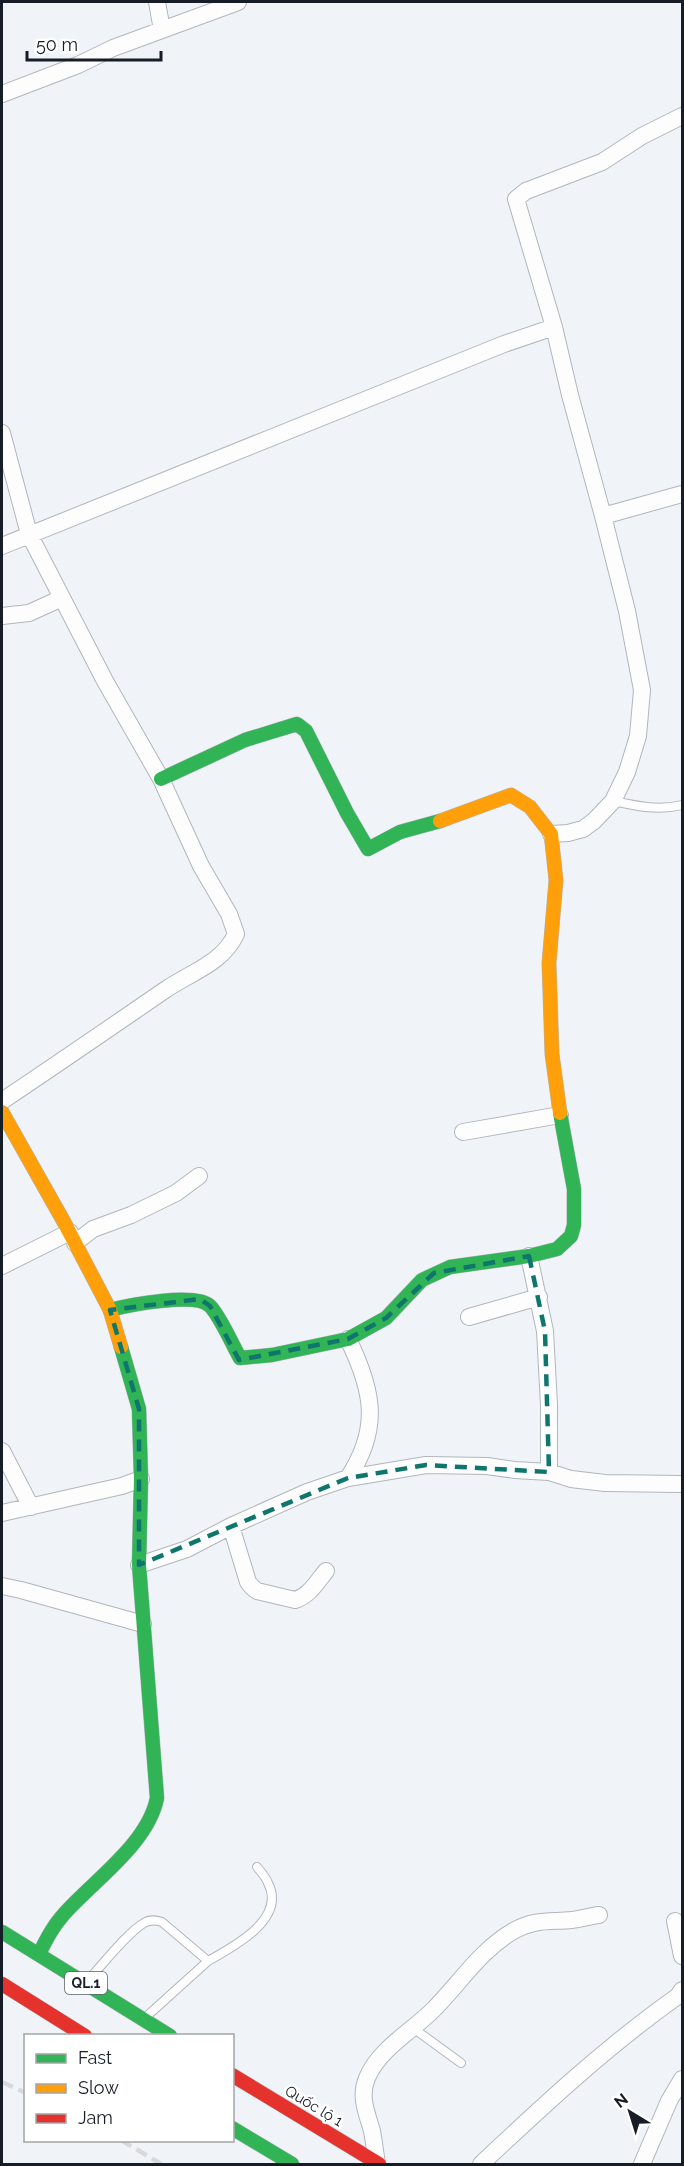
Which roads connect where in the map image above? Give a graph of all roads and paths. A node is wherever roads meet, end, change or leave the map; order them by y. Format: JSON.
{"nodes":[{"id":1,"x":157,"y":2,"type":"edge"},
{"id":2,"x":238,"y":2,"type":"edge"},
{"id":3,"x":162,"y":30,"type":"junction"},
{"id":4,"x":2,"y":94,"type":"edge"},
{"id":5,"x":682,"y":116,"type":"edge"},
{"id":6,"x":554,"y":327,"type":"junction"},
{"id":7,"x":2,"y":433,"type":"edge"},
{"id":8,"x":5,"y":457,"type":"edge"},
{"id":9,"x":682,"y":494,"type":"edge"},
{"id":10,"x":603,"y":516,"type":"junction"},
{"id":11,"x":29,"y":534,"type":"junction"},
{"id":12,"x":2,"y":546,"type":"edge"},
{"id":13,"x":62,"y":598,"type":"junction"},
{"id":14,"x":2,"y":616,"type":"edge"},
{"id":15,"x":161,"y":779,"type":"junction"},
{"id":16,"x":613,"y":801,"type":"junction"},
{"id":17,"x":682,"y":805,"type":"edge"},
{"id":18,"x":551,"y":834,"type":"junction"},
{"id":19,"x":2,"y":1101,"type":"edge"},
{"id":20,"x":2,"y":1112,"type":"edge"},
{"id":21,"x":560,"y":1115,"type":"junction"},
{"id":22,"x":463,"y":1132,"type":"dead end"},
{"id":23,"x":199,"y":1176,"type":"dead end"},
{"id":24,"x":72,"y":1238,"type":"junction"},
{"id":25,"x":529,"y":1256,"type":"junction"},
{"id":26,"x":2,"y":1266,"type":"edge"},
{"id":27,"x":539,"y":1298,"type":"junction"},
{"id":28,"x":110,"y":1310,"type":"junction"},
{"id":29,"x":469,"y":1317,"type":"dead end"},
{"id":30,"x":348,"y":1339,"type":"junction"},
{"id":31,"x":2,"y":1451,"type":"edge"},
{"id":32,"x":549,"y":1472,"type":"junction"},
{"id":33,"x":348,"y":1478,"type":"junction"},
{"id":34,"x":141,"y":1479,"type":"junction"},
{"id":35,"x":682,"y":1484,"type":"edge"},
{"id":36,"x":31,"y":1507,"type":"junction"},
{"id":37,"x":2,"y":1513,"type":"edge"},
{"id":38,"x":231,"y":1526,"type":"junction"},
{"id":39,"x":139,"y":1564,"type":"junction"},
{"id":40,"x":326,"y":1571,"type":"dead end"},
{"id":41,"x":2,"y":1586,"type":"edge"},
{"id":42,"x":143,"y":1624,"type":"junction"},
{"id":43,"x":257,"y":1868,"type":"dead end"},
{"id":44,"x":599,"y":1915,"type":"dead end"},
{"id":45,"x":675,"y":1921,"type":"dead end"},
{"id":46,"x":2,"y":1932,"type":"edge"},
{"id":47,"x":39,"y":1954,"type":"junction"},
{"id":48,"x":682,"y":1956,"type":"edge"},
{"id":49,"x":208,"y":1961,"type":"junction"},
{"id":50,"x":85,"y":1983,"type":"junction"},
{"id":51,"x":2,"y":1984,"type":"edge"},
{"id":52,"x":682,"y":1990,"type":"edge"},
{"id":53,"x":144,"y":2019,"type":"junction"},
{"id":54,"x":413,"y":2028,"type":"junction"},
{"id":55,"x":82,"y":2034,"type":"edge"},
{"id":56,"x":167,"y":2034,"type":"edge"},
{"id":57,"x":461,"y":2063,"type":"dead end"},
{"id":58,"x":234,"y":2076,"type":"edge"},
{"id":59,"x":682,"y":2079,"type":"edge"},
{"id":60,"x":676,"y":2105,"type":"edge"},
{"id":61,"x":234,"y":2129,"type":"edge"},
{"id":62,"x":290,"y":2164,"type":"edge"},
{"id":63,"x":378,"y":2164,"type":"edge"},
{"id":64,"x":481,"y":2164,"type":"edge"},
{"id":65,"x":642,"y":2164,"type":"edge"}],
"edges":[{"from":1,"to":3,"type":"street"},
{"from":2,"to":3,"type":"street"},
{"from":3,"to":4,"type":"street"},
{"from":5,"to":6,"type":"street"},
{"from":6,"to":10,"type":"street"},
{"from":6,"to":11,"type":"street"},
{"from":7,"to":8,"type":"street"},
{"from":8,"to":11,"type":"street"},
{"from":9,"to":10,"type":"street"},
{"from":10,"to":16,"type":"street"},
{"from":11,"to":12,"type":"street"},
{"from":11,"to":13,"type":"street"},
{"from":13,"to":14,"type":"street"},
{"from":13,"to":15,"type":"street"},
{"from":15,"to":18,"type":"main road"},
{"from":15,"to":19,"type":"street"},
{"from":16,"to":17,"type":"lane"},
{"from":16,"to":18,"type":"street"},
{"from":18,"to":21,"type":"main road"},
{"from":20,"to":24,"type":"main road"},
{"from":21,"to":22,"type":"street"},
{"from":21,"to":25,"type":"main road"},
{"from":23,"to":24,"type":"street"},
{"from":24,"to":26,"type":"street"},
{"from":24,"to":28,"type":"main road"},
{"from":25,"to":27,"type":"street"},
{"from":25,"to":30,"type":"main road"},
{"from":27,"to":29,"type":"street"},
{"from":27,"to":32,"type":"street"},
{"from":28,"to":30,"type":"main road"},
{"from":28,"to":34,"type":"main road"},
{"from":30,"to":33,"type":"street"},
{"from":31,"to":36,"type":"street"},
{"from":32,"to":33,"type":"street"},
{"from":32,"to":35,"type":"street"},
{"from":33,"to":38,"type":"street"},
{"from":34,"to":36,"type":"street"},
{"from":34,"to":39,"type":"main road"},
{"from":36,"to":37,"type":"street"},
{"from":38,"to":39,"type":"street"},
{"from":38,"to":40,"type":"street"},
{"from":39,"to":42,"type":"main road"},
{"from":41,"to":42,"type":"street"},
{"from":42,"to":47,"type":"main road"},
{"from":43,"to":49,"type":"lane"},
{"from":44,"to":54,"type":"street"},
{"from":45,"to":48,"type":"street"},
{"from":46,"to":47,"type":"main road","number":"QL.1"},
{"from":47,"to":50,"type":"main road","number":"QL.1"},
{"from":49,"to":50,"type":"lane"},
{"from":49,"to":53,"type":"lane"},
{"from":50,"to":53,"type":"main road","number":"QL.1"},
{"from":51,"to":55,"type":"main road"},
{"from":52,"to":64,"type":"street"},
{"from":53,"to":56,"type":"main road","number":"QL.1"},
{"from":54,"to":57,"type":"lane"},
{"from":54,"to":63,"type":"street"},
{"from":58,"to":63,"type":"main road","name":"Quốc lộ 1"},
{"from":59,"to":60,"type":"street"},
{"from":60,"to":65,"type":"street"},
{"from":61,"to":62,"type":"main road"}]}
